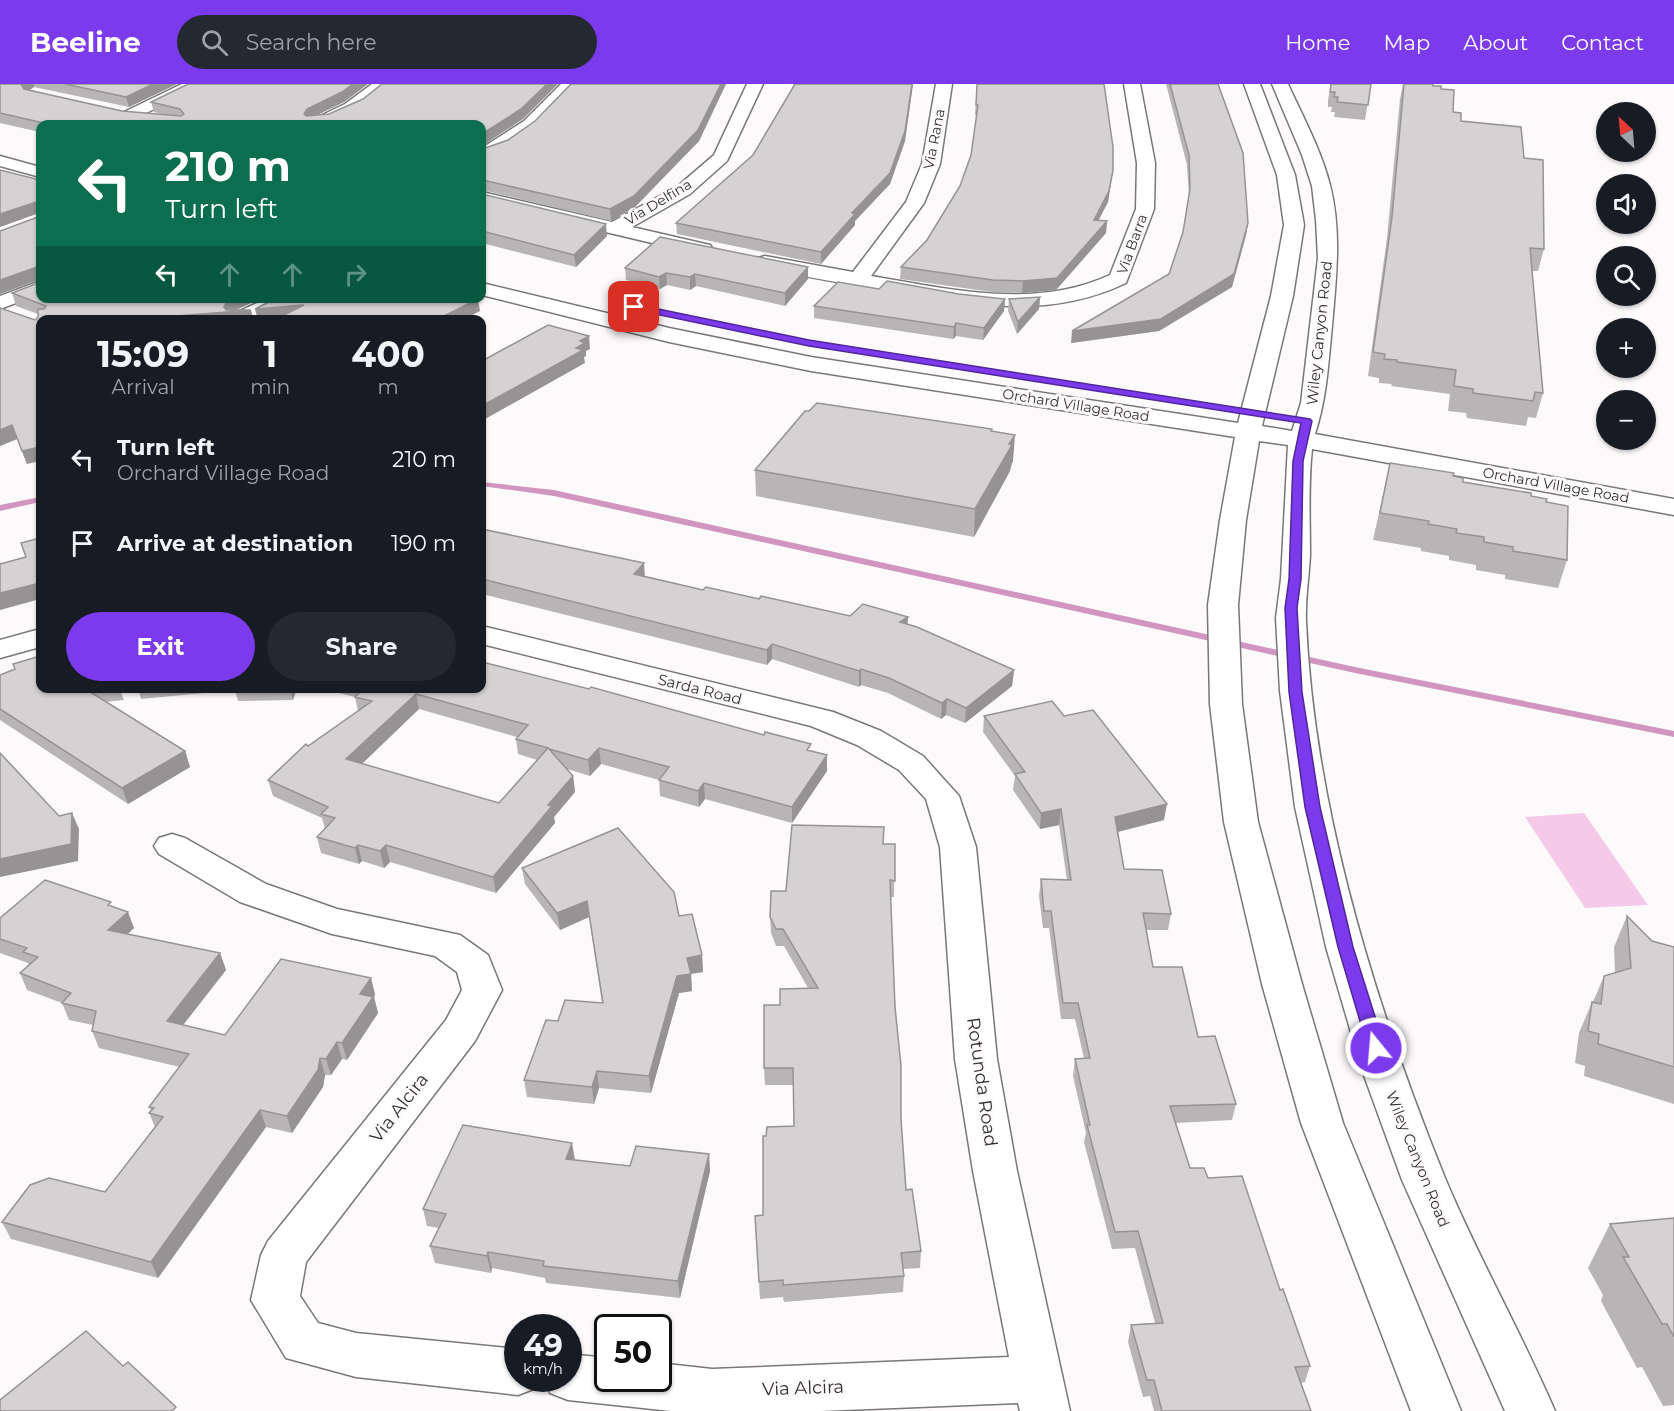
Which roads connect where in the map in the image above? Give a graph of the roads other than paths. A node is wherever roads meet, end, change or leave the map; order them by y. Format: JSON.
{"nodes":[{"id":1,"x":194,"y":84,"type":"edge"},
{"id":2,"x":381,"y":84,"type":"edge"},
{"id":3,"x":569,"y":84,"type":"edge"},
{"id":4,"x":755,"y":84,"type":"edge"},
{"id":5,"x":944,"y":84,"type":"edge"},
{"id":6,"x":1132,"y":84,"type":"edge"},
{"id":7,"x":1252,"y":84,"type":"edge"},
{"id":8,"x":1280,"y":84,"type":"edge"},
{"id":9,"x":153,"y":120,"type":"edge"},
{"id":10,"x":327,"y":120,"type":"edge"},
{"id":11,"x":0,"y":144,"type":"edge"},
{"id":12,"x":20,"y":149,"type":"dead end"},
{"id":13,"x":486,"y":152,"type":"edge"},
{"id":14,"x":0,"y":161,"type":"edge"},
{"id":15,"x":36,"y":171,"type":"edge"},
{"id":16,"x":486,"y":199,"type":"edge"},
{"id":17,"x":614,"y":229,"type":"junction"},
{"id":18,"x":722,"y":253,"type":"edge"},
{"id":19,"x":744,"y":258,"type":"edge"},
{"id":20,"x":486,"y":270,"type":"edge"},
{"id":21,"x":857,"y":280,"type":"junction"},
{"id":22,"x":36,"y":289,"type":"edge"},
{"id":23,"x":486,"y":290,"type":"edge"},
{"id":24,"x":0,"y":303,"type":"edge"},
{"id":25,"x":275,"y":303,"type":"edge"},
{"id":26,"x":250,"y":315,"type":"edge"},
{"id":27,"x":1251,"y":423,"type":"junction"},
{"id":28,"x":1304,"y":431,"type":"junction"},
{"id":29,"x":1674,"y":484,"type":"edge"},
{"id":30,"x":1674,"y":507,"type":"edge"},
{"id":31,"x":486,"y":637,"type":"edge"},
{"id":32,"x":36,"y":639,"type":"edge"},
{"id":33,"x":0,"y":649,"type":"edge"},
{"id":34,"x":911,"y":763,"type":"joint"},
{"id":35,"x":172,"y":846,"type":"dead end"},
{"id":36,"x":504,"y":1371,"type":"edge"},
{"id":37,"x":582,"y":1378,"type":"edge"},
{"id":38,"x":1041,"y":1395,"type":"edge"},
{"id":39,"x":1436,"y":1411,"type":"edge"},
{"id":40,"x":1530,"y":1411,"type":"edge"}],
"edges":[{"from":1,"to":9,"type":"main road"},
{"from":2,"to":10,"type":"main road"},
{"from":3,"to":13,"type":"main road"},
{"from":4,"to":17,"type":"main road","name":"Via Delfina"},
{"from":5,"to":21,"type":"main road","name":"Via Rana"},
{"from":6,"to":21,"type":"main road","name":"Via Barra"},
{"from":7,"to":27,"type":"main road"},
{"from":8,"to":28,"type":"main road","name":"Wiley Canyon Road"},
{"from":11,"to":12,"type":"main road"},
{"from":14,"to":15,"type":"main road"},
{"from":16,"to":17,"type":"main road"},
{"from":17,"to":18,"type":"main road"},
{"from":19,"to":21,"type":"main road","name":"Via Barra"},
{"from":20,"to":27,"type":"main road","name":"Orchard Village Road"},
{"from":22,"to":24,"type":"main road"},
{"from":23,"to":27,"type":"main road","name":"Orchard Village Road"},
{"from":25,"to":26,"type":"main road"},
{"from":27,"to":28,"type":"main road","name":"Orchard Village Road"},
{"from":27,"to":39,"type":"main road"},
{"from":28,"to":29,"type":"main road","name":"Orchard Village Road"},
{"from":28,"to":30,"type":"main road","name":"Orchard Village Road"},
{"from":28,"to":40,"type":"main road","name":"Wiley Canyon Road"},
{"from":31,"to":34,"type":"main road","name":"Sarda Road"},
{"from":32,"to":33,"type":"main road"},
{"from":34,"to":38,"type":"main road","name":"Rotunda Road"},
{"from":35,"to":36,"type":"main road","name":"Via Alcira"},
{"from":37,"to":38,"type":"main road","name":"Via Alcira"}]}
